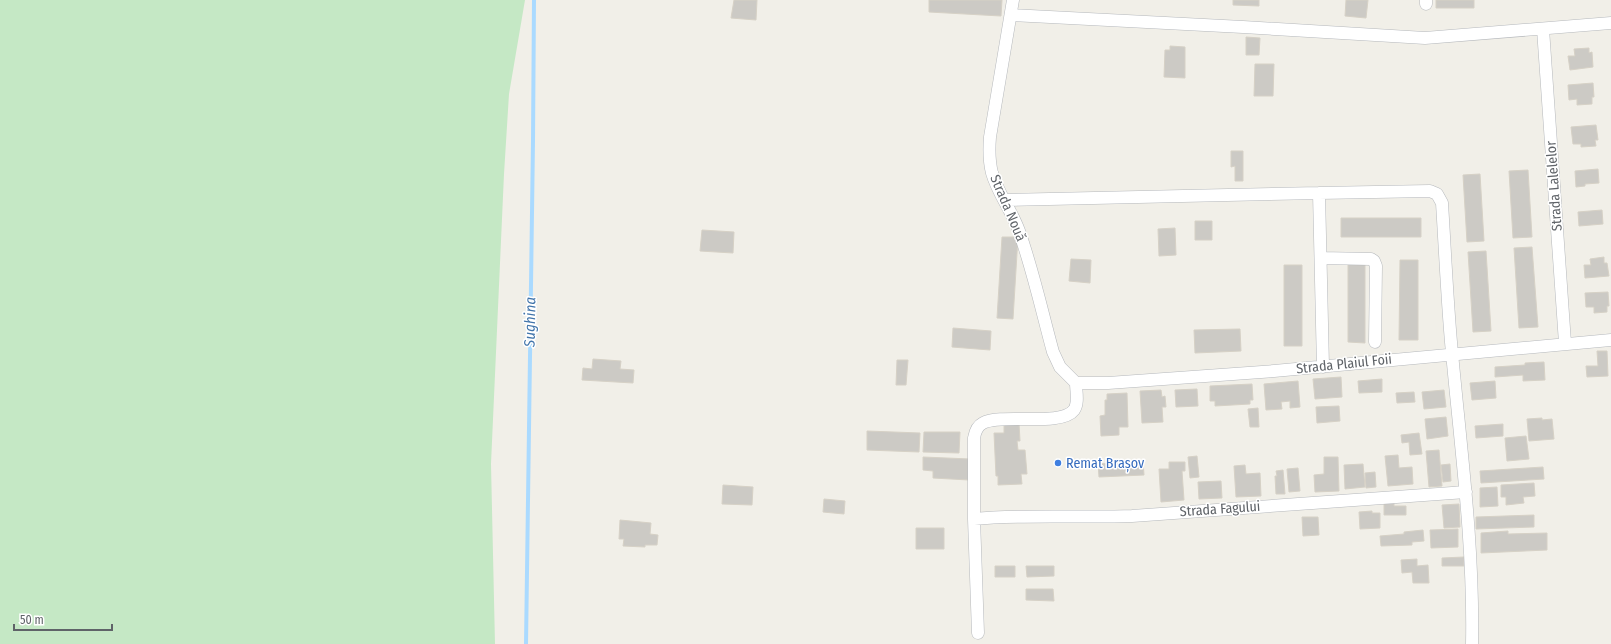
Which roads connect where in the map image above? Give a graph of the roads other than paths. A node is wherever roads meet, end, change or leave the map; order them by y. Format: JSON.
{"nodes":[{"id":1,"x":1013,"y":0,"type":"edge"},
{"id":2,"x":1011,"y":15,"type":"junction"},
{"id":3,"x":1611,"y":23,"type":"edge"},
{"id":4,"x":1543,"y":29,"type":"junction"},
{"id":5,"x":1319,"y":193,"type":"junction"},
{"id":6,"x":1005,"y":200,"type":"junction"},
{"id":7,"x":1321,"y":258,"type":"junction"},
{"id":8,"x":1611,"y":340,"type":"edge"},
{"id":9,"x":1375,"y":342,"type":"dead end"},
{"id":10,"x":1565,"y":343,"type":"junction"},
{"id":11,"x":1452,"y":354,"type":"junction"},
{"id":12,"x":1323,"y":367,"type":"junction"},
{"id":13,"x":1076,"y":383,"type":"junction"},
{"id":14,"x":1466,"y":492,"type":"junction"},
{"id":15,"x":974,"y":519,"type":"junction"},
{"id":16,"x":978,"y":633,"type":"dead end"},
{"id":17,"x":1472,"y":644,"type":"edge"}],
"edges":[{"from":1,"to":2,"type":"street","name":"Strada Nouă"},
{"from":2,"to":4,"type":"street"},
{"from":2,"to":6,"type":"street","name":"Strada Nouă"},
{"from":3,"to":4,"type":"street"},
{"from":4,"to":10,"type":"street","name":"Strada Lalelelor"},
{"from":5,"to":6,"type":"street"},
{"from":5,"to":7,"type":"street"},
{"from":5,"to":11,"type":"street"},
{"from":6,"to":13,"type":"street","name":"Strada Nouă"},
{"from":7,"to":9,"type":"street"},
{"from":7,"to":12,"type":"street"},
{"from":8,"to":10,"type":"street","name":"Strada Plaiul Foii"},
{"from":10,"to":11,"type":"street","name":"Strada Plaiul Foii"},
{"from":11,"to":12,"type":"street","name":"Strada Plaiul Foii"},
{"from":11,"to":14,"type":"street"},
{"from":12,"to":13,"type":"street","name":"Strada Plaiul Foii"},
{"from":13,"to":15,"type":"street"},
{"from":14,"to":15,"type":"street","name":"Strada Fagului"},
{"from":14,"to":17,"type":"street"},
{"from":15,"to":16,"type":"street"}]}
